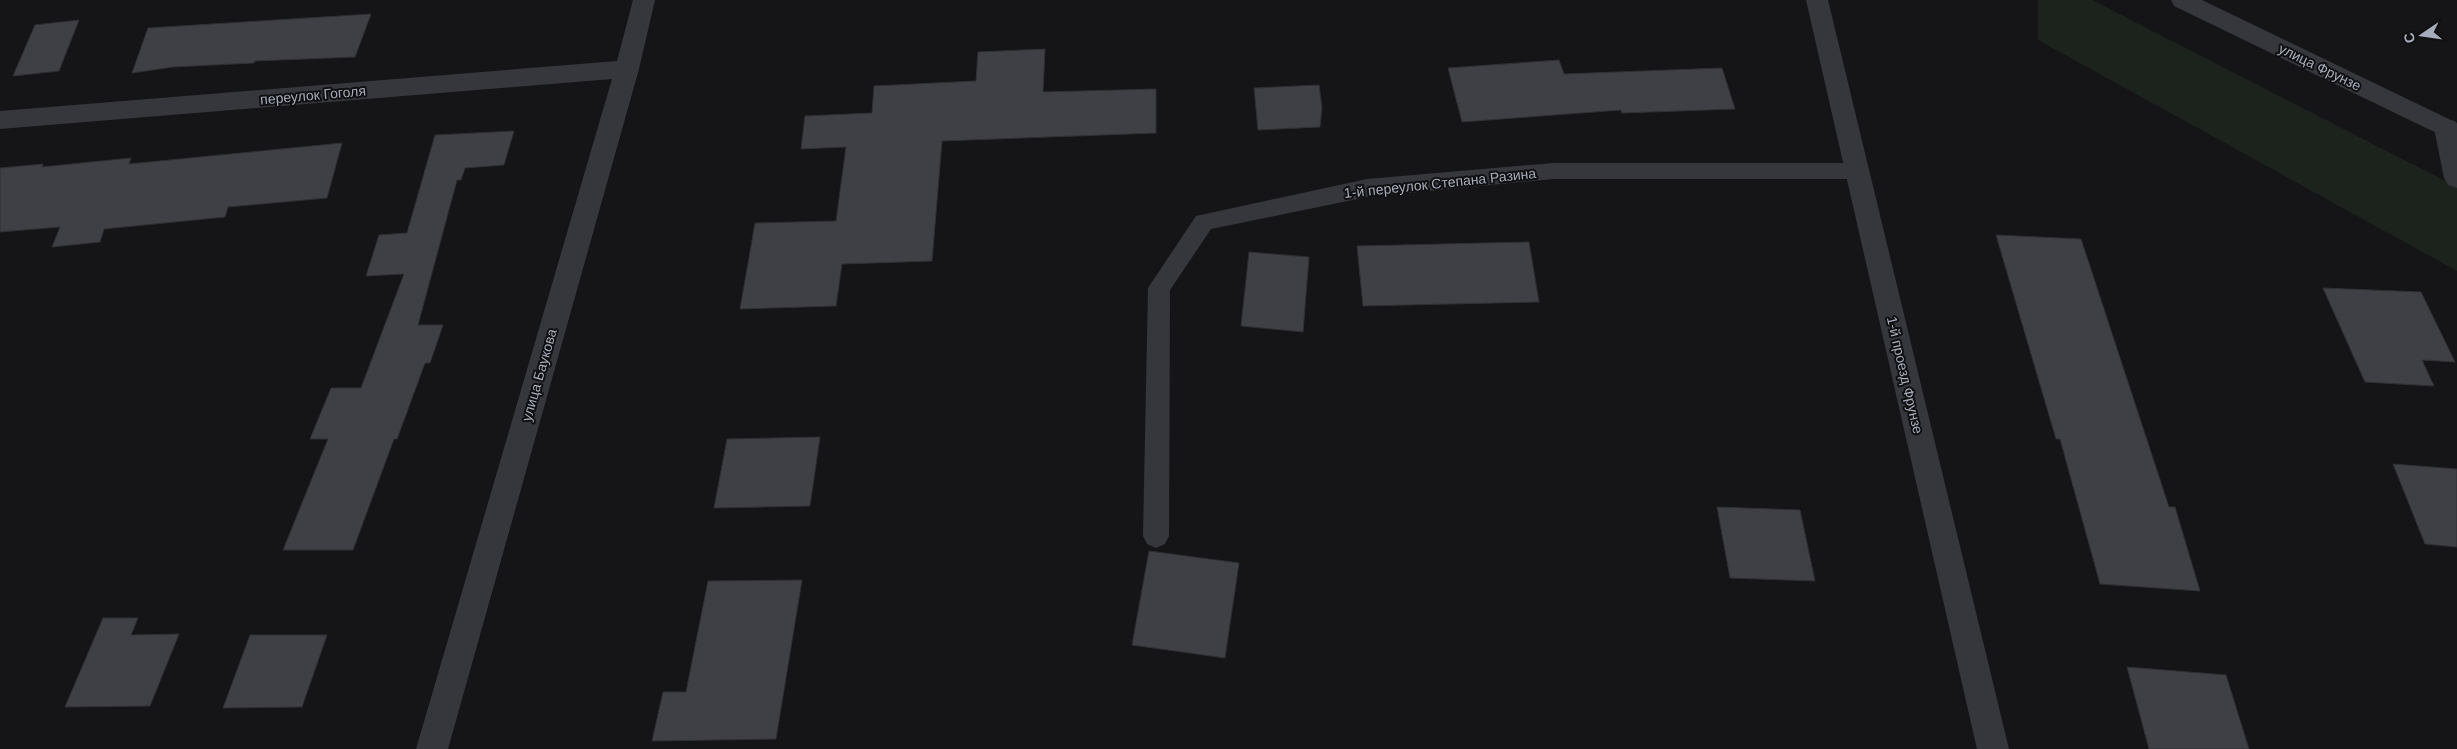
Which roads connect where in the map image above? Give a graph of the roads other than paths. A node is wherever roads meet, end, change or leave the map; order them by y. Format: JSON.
{"nodes":[{"id":1,"x":644,"y":0,"type":"edge"},
{"id":2,"x":1817,"y":0,"type":"edge"},
{"id":3,"x":2182,"y":0,"type":"edge"},
{"id":4,"x":627,"y":69,"type":"junction"},
{"id":5,"x":0,"y":120,"type":"edge"},
{"id":6,"x":2452,"y":131,"type":"edge"},
{"id":7,"x":1857,"y":171,"type":"junction"},
{"id":8,"x":2457,"y":178,"type":"edge"},
{"id":9,"x":1156,"y":536,"type":"dead end"},
{"id":10,"x":432,"y":749,"type":"edge"},
{"id":11,"x":1993,"y":749,"type":"edge"}],
"edges":[{"from":1,"to":4,"type":"street","name":"улица Баукова"},
{"from":2,"to":7,"type":"street","name":"1-й проезд Фрунзе"},
{"from":3,"to":6,"type":"street","name":"улица Фрунзе"},
{"from":4,"to":5,"type":"street","name":"переулок Гоголя"},
{"from":4,"to":10,"type":"street","name":"улица Баукова"},
{"from":6,"to":8,"type":"street"},
{"from":7,"to":9,"type":"lane","name":"1-й переулок Степана Разина"},
{"from":7,"to":11,"type":"street","name":"1-й проезд Фрунзе"}]}
